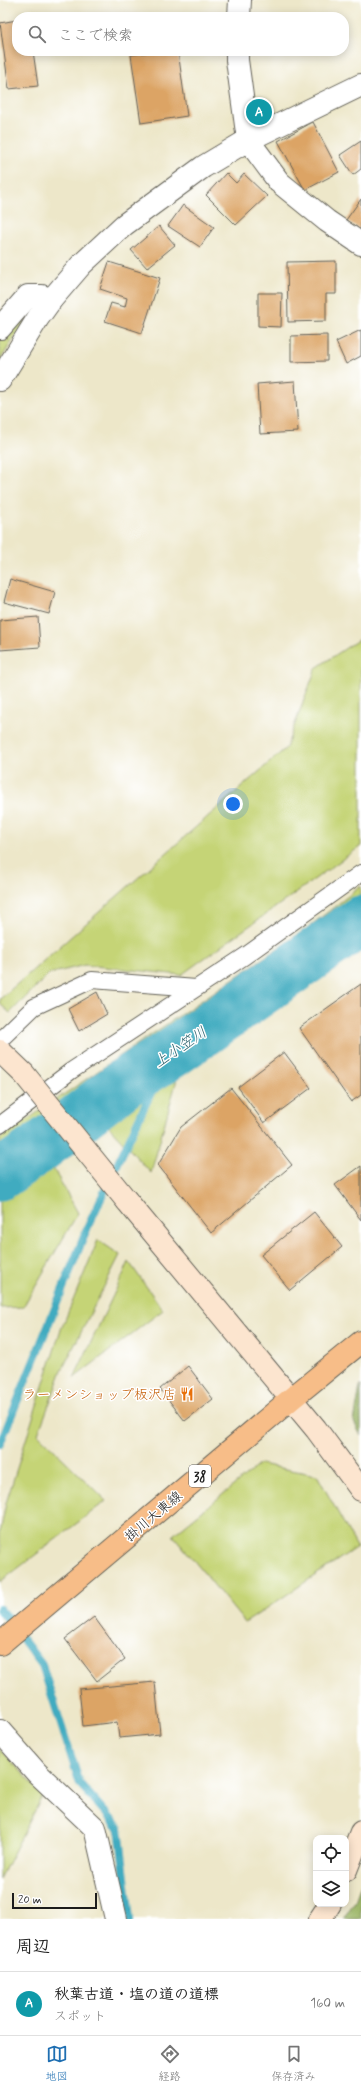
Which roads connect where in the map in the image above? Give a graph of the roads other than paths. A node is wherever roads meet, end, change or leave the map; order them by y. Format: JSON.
{"nodes":[{"id":1,"x":240,"y":0,"type":"edge"},
{"id":2,"x":239,"y":12,"type":"edge"},
{"id":3,"x":237,"y":56,"type":"edge"},
{"id":4,"x":361,"y":85,"type":"edge"},
{"id":5,"x":248,"y":140,"type":"junction"},
{"id":6,"x":361,"y":244,"type":"edge"},
{"id":7,"x":51,"y":300,"type":"junction"},
{"id":8,"x":0,"y":328,"type":"edge"},
{"id":9,"x":0,"y":380,"type":"edge"},
{"id":10,"x":361,"y":873,"type":"edge"},
{"id":11,"x":196,"y":988,"type":"junction"},
{"id":12,"x":0,"y":1040,"type":"edge"},
{"id":13,"x":0,"y":1051,"type":"edge"},
{"id":14,"x":0,"y":1125,"type":"edge"},
{"id":15,"x":361,"y":1342,"type":"edge"},
{"id":16,"x":291,"y":1399,"type":"junction"},
{"id":17,"x":361,"y":1490,"type":"edge"},
{"id":18,"x":0,"y":1644,"type":"edge"},
{"id":19,"x":0,"y":1731,"type":"edge"},
{"id":20,"x":361,"y":1832,"type":"edge"},
{"id":21,"x":349,"y":1862,"type":"edge"},
{"id":22,"x":328,"y":1907,"type":"edge"},
{"id":23,"x":116,"y":1919,"type":"edge"},
{"id":24,"x":320,"y":1919,"type":"edge"}],
"edges":[{"from":1,"to":2,"type":"street"},
{"from":3,"to":5,"type":"street"},
{"from":4,"to":5,"type":"street"},
{"from":5,"to":6,"type":"street"},
{"from":5,"to":7,"type":"street"},
{"from":7,"to":8,"type":"street"},
{"from":7,"to":9,"type":"street"},
{"from":10,"to":11,"type":"lane"},
{"from":11,"to":12,"type":"lane"},
{"from":11,"to":14,"type":"lane"},
{"from":13,"to":16,"type":"street","bridge":true},
{"from":15,"to":16,"type":"main road","name":"掛川大東線","number":"38"},
{"from":16,"to":17,"type":"street"},
{"from":16,"to":18,"type":"main road","name":"掛川大東線","number":"38"},
{"from":19,"to":23,"type":"street"},
{"from":20,"to":21,"type":"street"},
{"from":22,"to":24,"type":"street"}]}
